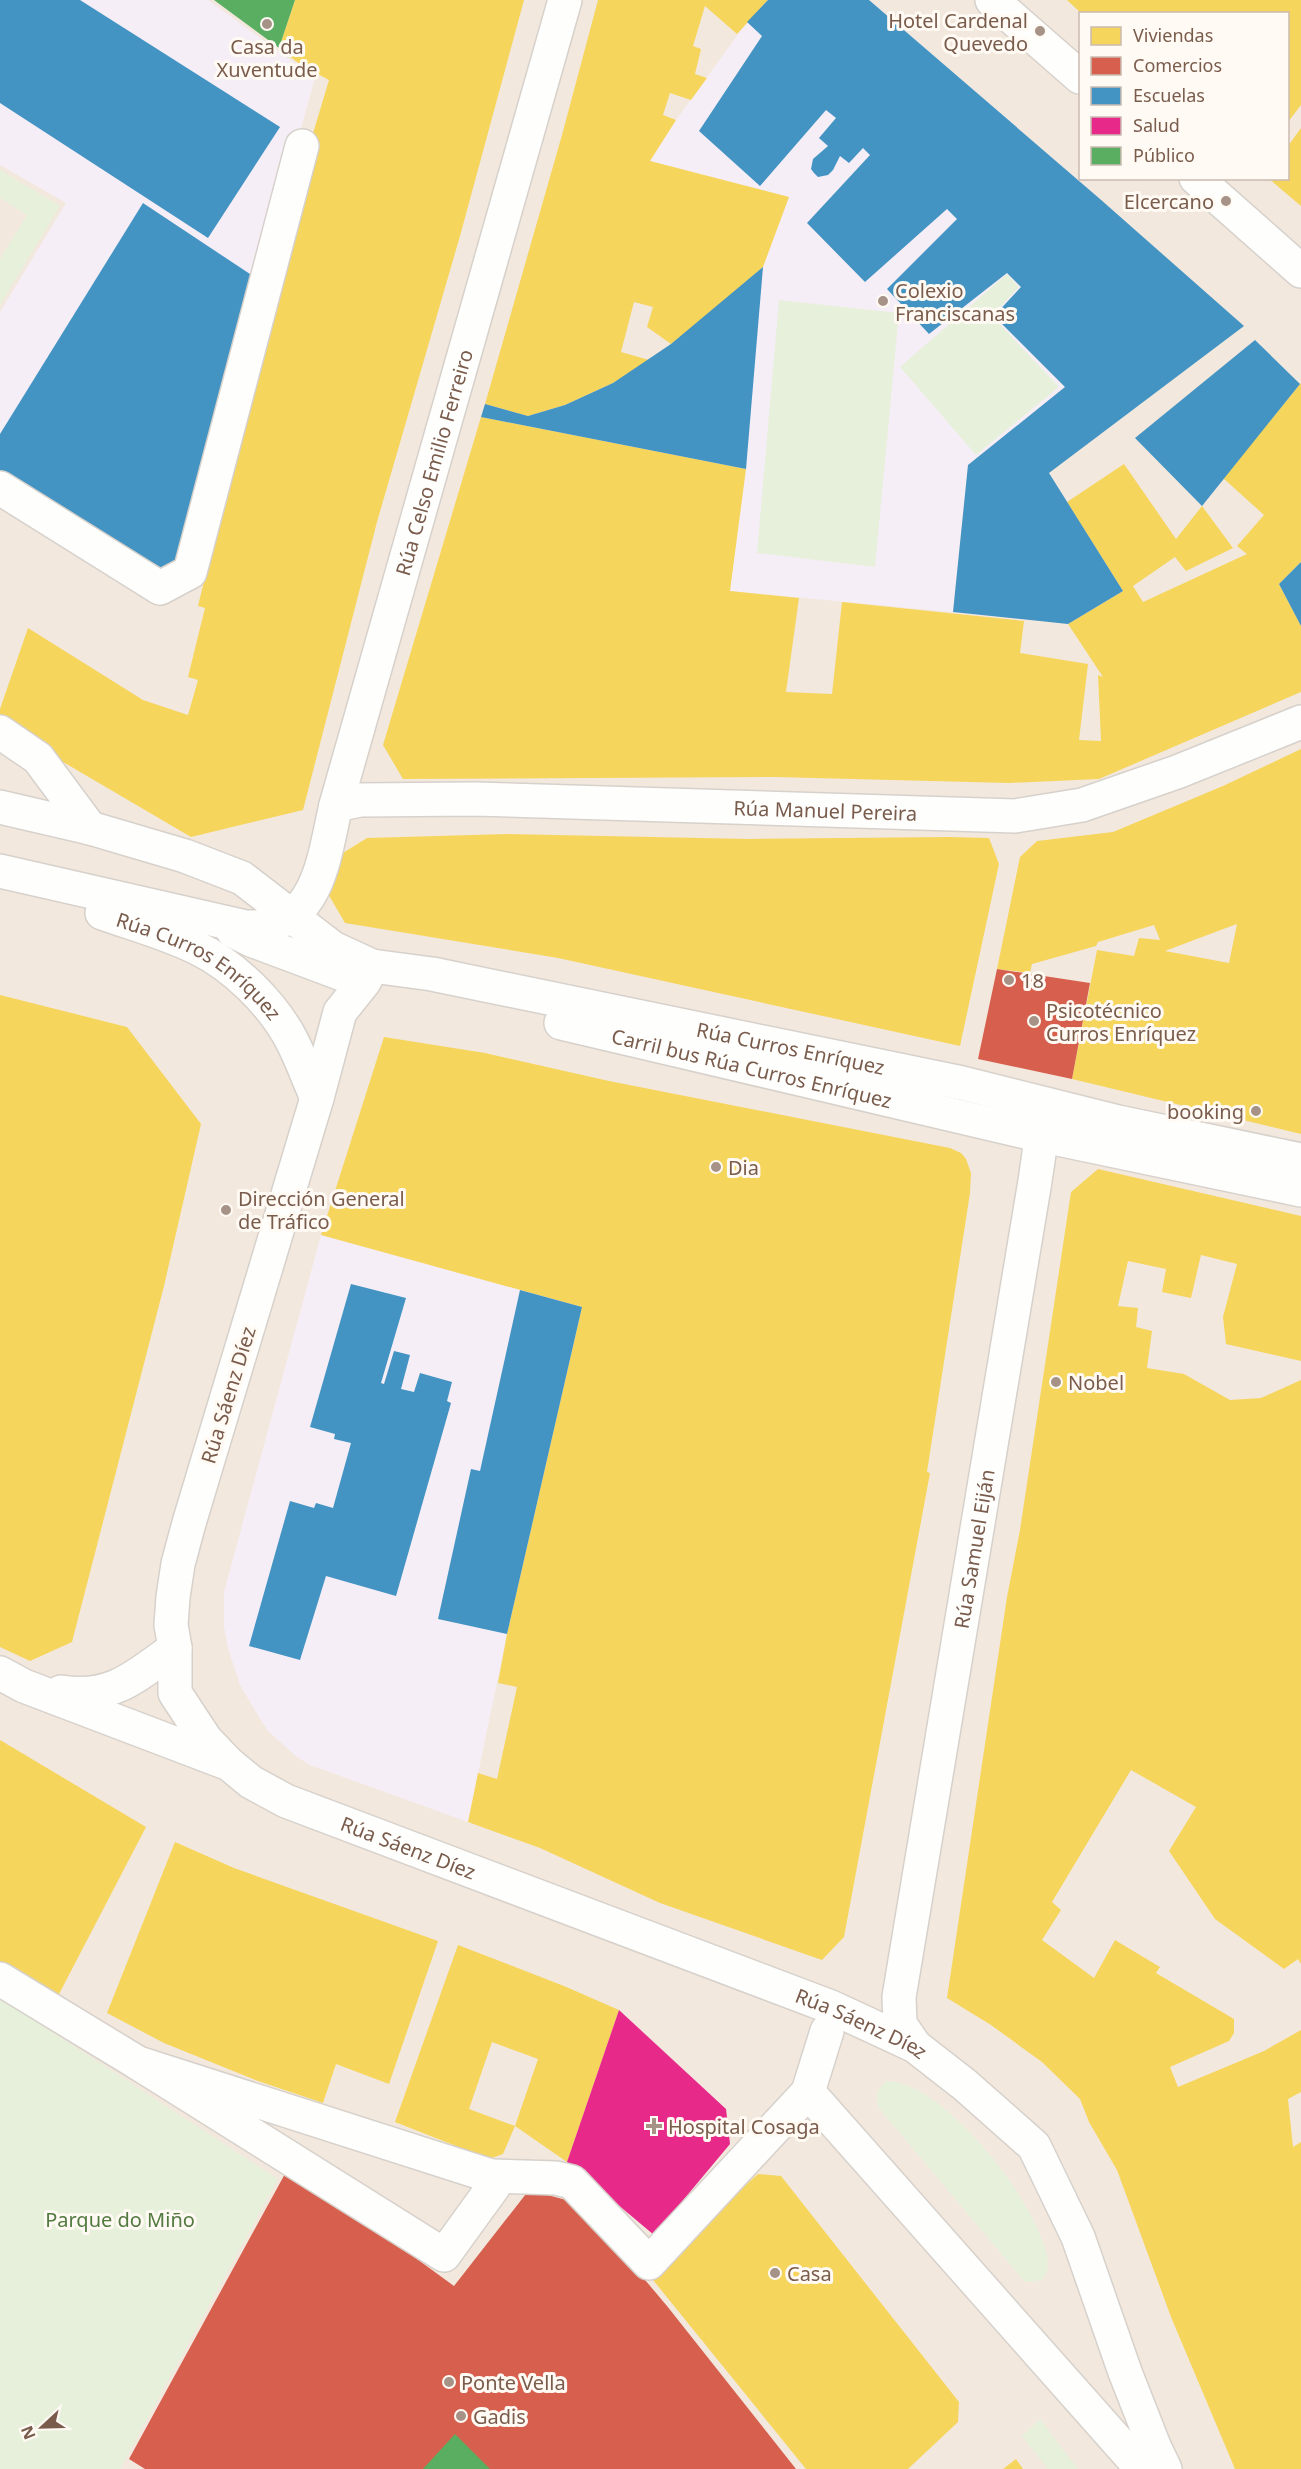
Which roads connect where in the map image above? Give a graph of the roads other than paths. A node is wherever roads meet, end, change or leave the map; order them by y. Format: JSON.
{"nodes":[{"id":1,"x":565,"y":0,"type":"edge"},
{"id":2,"x":992,"y":0,"type":"edge"},
{"id":3,"x":1079,"y":76,"type":"edge"},
{"id":4,"x":302,"y":146,"type":"dead end"},
{"id":5,"x":1198,"y":180,"type":"edge"},
{"id":6,"x":1301,"y":271,"type":"edge"},
{"id":7,"x":0,"y":488,"type":"edge"},
{"id":8,"x":1301,"y":722,"type":"edge"},
{"id":9,"x":0,"y":732,"type":"edge"},
{"id":10,"x":336,"y":805,"type":"junction"},
{"id":11,"x":0,"y":807,"type":"edge"},
{"id":12,"x":90,"y":828,"type":"junction"},
{"id":13,"x":0,"y":872,"type":"edge"},
{"id":14,"x":292,"y":917,"type":"junction"},
{"id":15,"x":213,"y":920,"type":"junction"},
{"id":16,"x":368,"y":974,"type":"junction"},
{"id":17,"x":318,"y":1098,"type":"junction"},
{"id":18,"x":1032,"y":1102,"type":"junction"},
{"id":19,"x":1034,"y":1134,"type":"junction"},
{"id":20,"x":1301,"y":1160,"type":"edge"},
{"id":21,"x":1301,"y":1190,"type":"edge"},
{"id":22,"x":175,"y":1648,"type":"junction"},
{"id":23,"x":12,"y":1680,"type":"edge"},
{"id":24,"x":228,"y":1763,"type":"junction"},
{"id":25,"x":0,"y":1979,"type":"edge"},
{"id":26,"x":899,"y":1997,"type":"junction"},
{"id":27,"x":841,"y":2024,"type":"junction"},
{"id":28,"x":915,"y":2046,"type":"junction"},
{"id":29,"x":138,"y":2063,"type":"junction"},
{"id":30,"x":808,"y":2092,"type":"junction"},
{"id":31,"x":491,"y":2176,"type":"junction"},
{"id":32,"x":1142,"y":2469,"type":"edge"},
{"id":33,"x":1166,"y":2469,"type":"edge"}],
"edges":[{"from":1,"to":10,"type":"street","name":"Rúa Celso Emilio Ferreiro"},
{"from":2,"to":3,"type":"street"},
{"from":4,"to":7,"type":"street"},
{"from":5,"to":6,"type":"street"},
{"from":8,"to":10,"type":"street","name":"Rúa Manuel Pereira"},
{"from":9,"to":12,"type":"street"},
{"from":10,"to":14,"type":"street","name":"Rúa Celso Emilio Ferreiro"},
{"from":11,"to":12,"type":"street","name":"Rúa Curros Enríquez"},
{"from":12,"to":14,"type":"street","name":"Rúa Curros Enríquez"},
{"from":13,"to":15,"type":"street","name":"Rúa Curros Enríquez"},
{"from":13,"to":17,"type":"street","name":"Rúa Curros Enríquez"},
{"from":14,"to":15,"type":"street","name":"Rúa Curros Enríquez"},
{"from":14,"to":16,"type":"street","name":"Rúa Curros Enríquez"},
{"from":15,"to":16,"type":"street","name":"Carril bus Rúa Curros Enríquez"},
{"from":16,"to":17,"type":"street","name":"Rúa Sáenz Díez"},
{"from":16,"to":18,"type":"street","name":"Rúa Curros Enríquez"},
{"from":16,"to":19,"type":"street","name":"Carril bus Rúa Curros Enríquez"},
{"from":17,"to":22,"type":"street","name":"Rúa Sáenz Díez"},
{"from":18,"to":19,"type":"street","name":"Rúa Samuel Eiján"},
{"from":18,"to":20,"type":"street","name":"Rúa Curros Enríquez"},
{"from":19,"to":21,"type":"street","name":"Carril bus Rúa Curros Enríquez"},
{"from":19,"to":26,"type":"street","name":"Rúa Samuel Eiján"},
{"from":22,"to":23,"type":"street"},
{"from":22,"to":24,"type":"street","name":"Rúa Sáenz Díez"},
{"from":23,"to":24,"type":"street"},
{"from":24,"to":27,"type":"street","name":"Rúa Sáenz Díez"},
{"from":25,"to":29,"type":"street"},
{"from":26,"to":27,"type":"street"},
{"from":26,"to":28,"type":"street","name":"Rúa Samuel Eiján"},
{"from":27,"to":28,"type":"street","name":"Rúa Sáenz Díez"},
{"from":27,"to":30,"type":"street"},
{"from":28,"to":33,"type":"street","name":"Rúa Sáenz Díez"},
{"from":29,"to":31,"type":"street"},
{"from":29,"to":31,"type":"street"},
{"from":30,"to":31,"type":"street"},
{"from":30,"to":32,"type":"street"}]}
